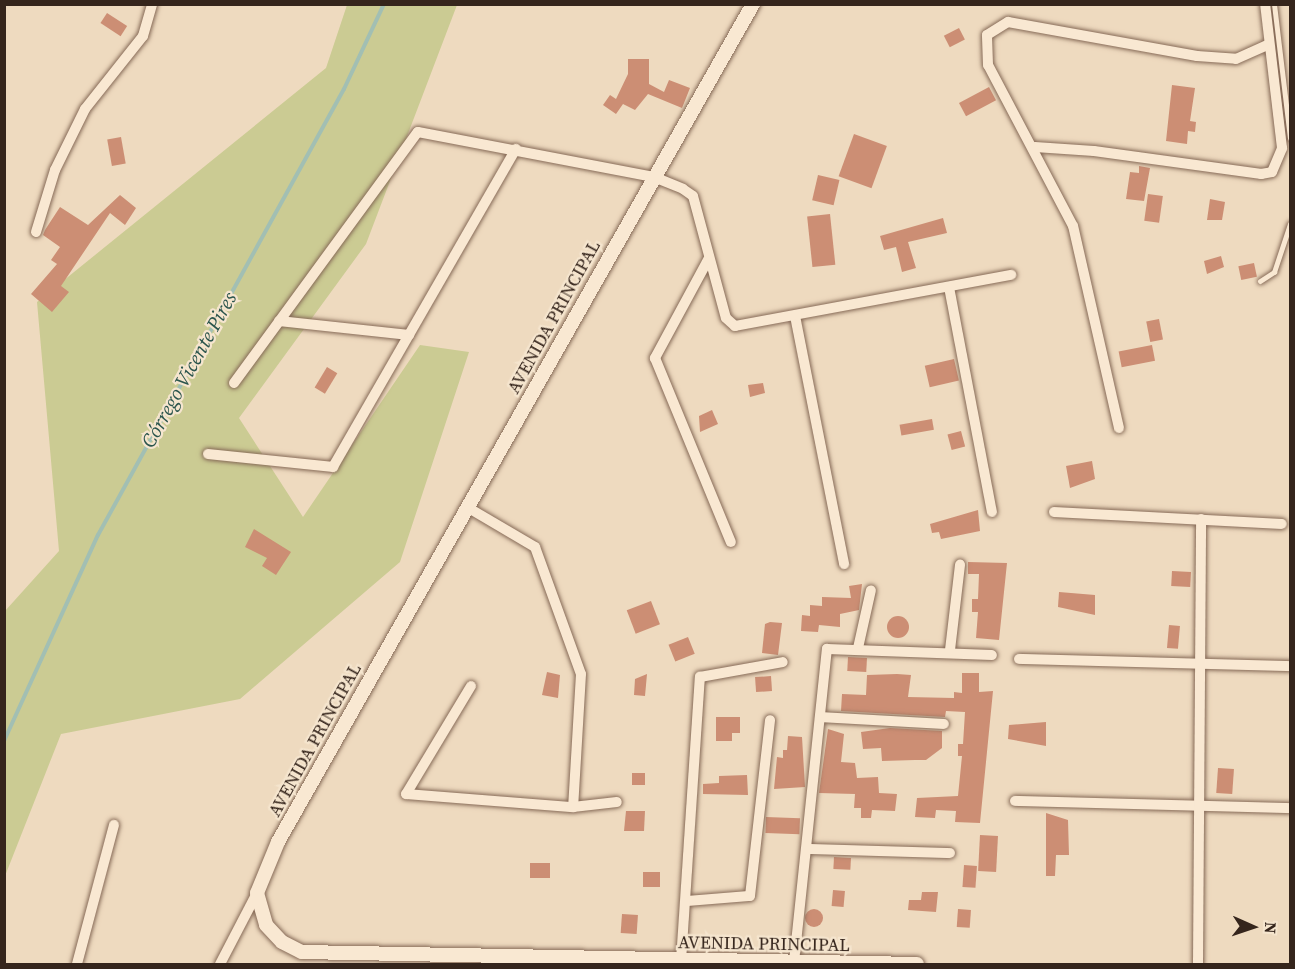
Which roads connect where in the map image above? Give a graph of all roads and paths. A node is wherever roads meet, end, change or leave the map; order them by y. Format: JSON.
{"nodes":[{"id":1,"x":152,"y":4,"type":"edge"},
{"id":2,"x":753,"y":4,"type":"edge"},
{"id":3,"x":1265,"y":4,"type":"edge"},
{"id":4,"x":1274,"y":4,"type":"edge"},
{"id":5,"x":1267,"y":45,"type":"junction"},
{"id":6,"x":1290,"y":138,"type":"edge"},
{"id":7,"x":1035,"y":147,"type":"junction"},
{"id":8,"x":516,"y":149,"type":"junction"},
{"id":9,"x":654,"y":177,"type":"junction"},
{"id":10,"x":1290,"y":224,"type":"edge"},
{"id":11,"x":36,"y":232,"type":"dead end"},
{"id":12,"x":710,"y":258,"type":"junction"},
{"id":13,"x":1011,"y":275,"type":"dead end"},
{"id":14,"x":1260,"y":281,"type":"dead end"},
{"id":15,"x":949,"y":286,"type":"junction"},
{"id":16,"x":795,"y":316,"type":"junction"},
{"id":17,"x":279,"y":321,"type":"junction"},
{"id":18,"x":409,"y":335,"type":"junction"},
{"id":19,"x":234,"y":383,"type":"dead end"},
{"id":20,"x":1119,"y":428,"type":"dead end"},
{"id":21,"x":208,"y":454,"type":"dead end"},
{"id":22,"x":467,"y":507,"type":"junction"},
{"id":23,"x":992,"y":512,"type":"dead end"},
{"id":24,"x":1054,"y":512,"type":"dead end"},
{"id":25,"x":1201,"y":519,"type":"junction"},
{"id":26,"x":1282,"y":524,"type":"dead end"},
{"id":27,"x":732,"y":542,"type":"dead end"},
{"id":28,"x":844,"y":564,"type":"dead end"},
{"id":29,"x":960,"y":566,"type":"dead end"},
{"id":30,"x":871,"y":590,"type":"dead end"},
{"id":31,"x":858,"y":648,"type":"junction"},
{"id":32,"x":950,"y":650,"type":"junction"},
{"id":33,"x":992,"y":655,"type":"dead end"},
{"id":34,"x":1019,"y":659,"type":"dead end"},
{"id":35,"x":783,"y":662,"type":"dead end"},
{"id":36,"x":1200,"y":664,"type":"junction"},
{"id":37,"x":1290,"y":666,"type":"edge"},
{"id":38,"x":471,"y":686,"type":"dead end"},
{"id":39,"x":819,"y":717,"type":"junction"},
{"id":40,"x":770,"y":720,"type":"dead end"},
{"id":41,"x":944,"y":724,"type":"dead end"},
{"id":42,"x":1015,"y":801,"type":"dead end"},
{"id":43,"x":617,"y":802,"type":"dead end"},
{"id":44,"x":573,"y":807,"type":"junction"},
{"id":45,"x":1199,"y":807,"type":"junction"},
{"id":46,"x":1290,"y":808,"type":"edge"},
{"id":47,"x":114,"y":825,"type":"dead end"},
{"id":48,"x":807,"y":849,"type":"junction"},
{"id":49,"x":950,"y":852,"type":"dead end"},
{"id":50,"x":257,"y":893,"type":"junction"},
{"id":51,"x":686,"y":901,"type":"junction"},
{"id":52,"x":681,"y":961,"type":"junction"},
{"id":53,"x":630,"y":962,"type":"edge"},
{"id":54,"x":794,"y":962,"type":"junction"},
{"id":55,"x":762,"y":963,"type":"edge"},
{"id":56,"x":77,"y":964,"type":"edge"},
{"id":57,"x":220,"y":964,"type":"edge"},
{"id":58,"x":887,"y":964,"type":"edge"},
{"id":59,"x":917,"y":964,"type":"edge"},
{"id":60,"x":1198,"y":964,"type":"edge"}],
"edges":[{"from":1,"to":11,"type":"street"},
{"from":2,"to":9,"type":"street","name":"AVENIDA PRINCIPAL"},
{"from":3,"to":5,"type":"street"},
{"from":4,"to":6,"type":"lane"},
{"from":5,"to":7,"type":"street"},
{"from":5,"to":7,"type":"street"},
{"from":7,"to":20,"type":"street"},
{"from":8,"to":9,"type":"street"},
{"from":8,"to":17,"type":"street"},
{"from":8,"to":18,"type":"street"},
{"from":9,"to":12,"type":"street"},
{"from":9,"to":22,"type":"street","name":"AVENIDA PRINCIPAL"},
{"from":10,"to":14,"type":"lane"},
{"from":12,"to":16,"type":"street"},
{"from":12,"to":27,"type":"street"},
{"from":13,"to":15,"type":"street"},
{"from":15,"to":16,"type":"street"},
{"from":15,"to":23,"type":"street"},
{"from":16,"to":28,"type":"street"},
{"from":17,"to":18,"type":"street"},
{"from":17,"to":19,"type":"street"},
{"from":18,"to":21,"type":"street"},
{"from":22,"to":44,"type":"street"},
{"from":22,"to":50,"type":"street","name":"AVENIDA PRINCIPAL"},
{"from":24,"to":25,"type":"street"},
{"from":25,"to":26,"type":"street"},
{"from":25,"to":36,"type":"street"},
{"from":29,"to":32,"type":"street"},
{"from":30,"to":31,"type":"street"},
{"from":31,"to":32,"type":"street"},
{"from":31,"to":39,"type":"street"},
{"from":32,"to":33,"type":"street"},
{"from":34,"to":36,"type":"street"},
{"from":35,"to":51,"type":"street"},
{"from":36,"to":37,"type":"street"},
{"from":36,"to":45,"type":"street"},
{"from":38,"to":44,"type":"street"},
{"from":39,"to":41,"type":"street"},
{"from":39,"to":48,"type":"street"},
{"from":40,"to":51,"type":"street"},
{"from":42,"to":45,"type":"street"},
{"from":43,"to":44,"type":"street"},
{"from":45,"to":46,"type":"street"},
{"from":45,"to":60,"type":"street"},
{"from":47,"to":56,"type":"street"},
{"from":48,"to":49,"type":"street"},
{"from":48,"to":54,"type":"street"},
{"from":50,"to":53,"type":"street","name":"AVENIDA PRINCIPAL"},
{"from":50,"to":57,"type":"street"},
{"from":51,"to":52,"type":"street"},
{"from":52,"to":53,"type":"street","name":"AVENIDA PRINCIPAL"},
{"from":52,"to":55,"type":"street","name":"AVENIDA PRINCIPAL"},
{"from":54,"to":55,"type":"street","name":"AVENIDA PRINCIPAL"},
{"from":54,"to":58,"type":"street","name":"AVENIDA PRINCIPAL"},
{"from":58,"to":59,"type":"street","name":"AVENIDA PRINCIPAL"}]}
